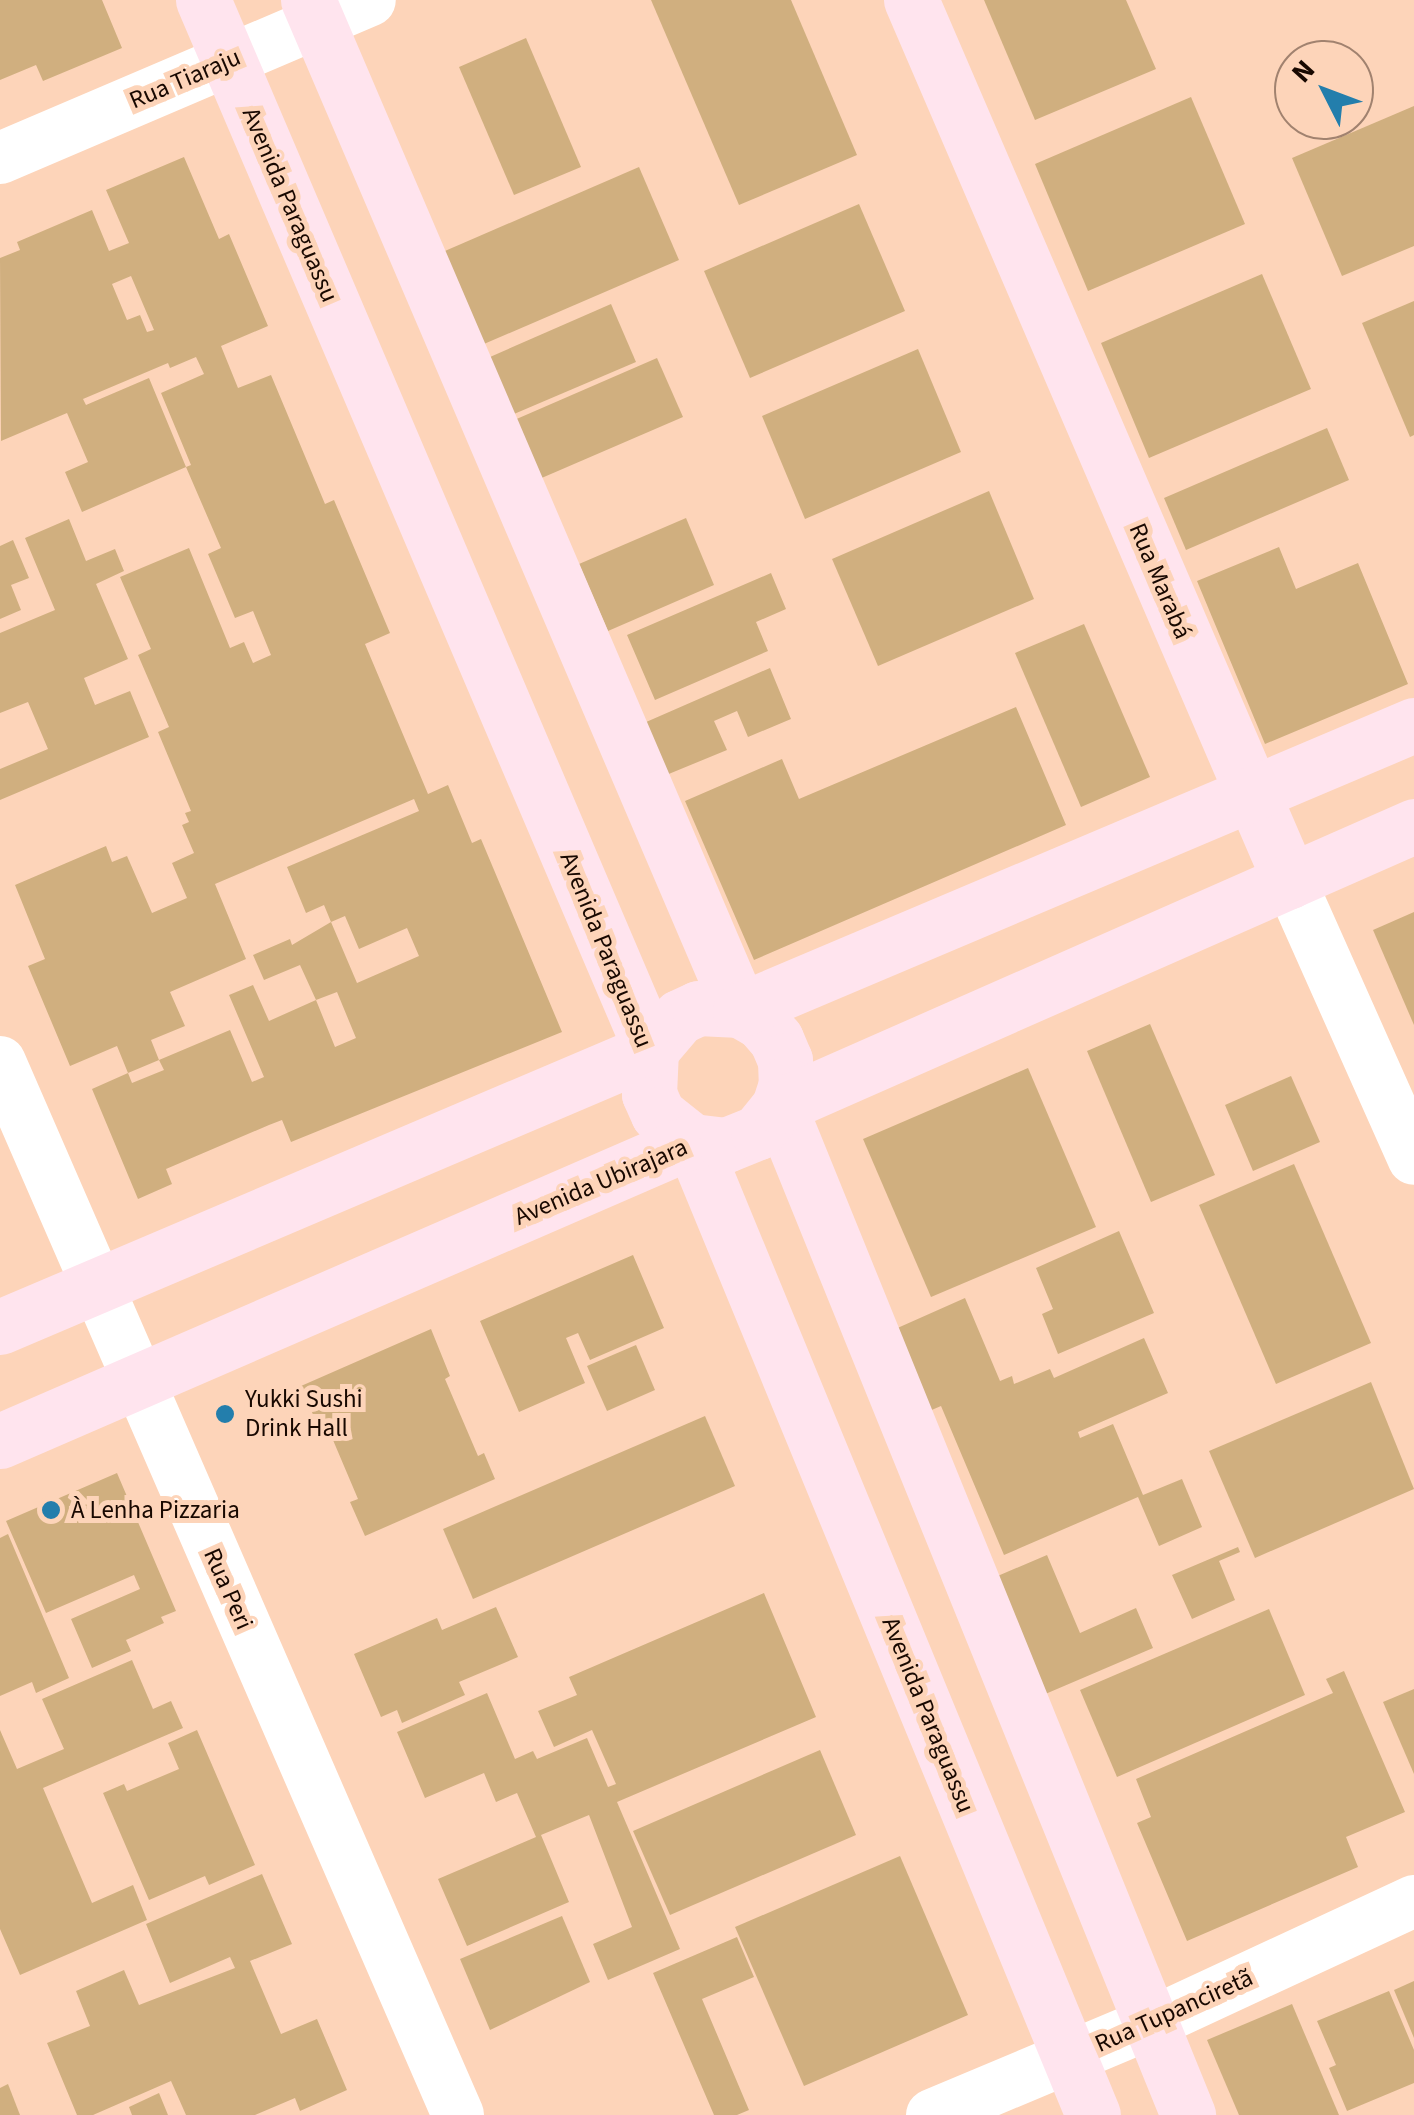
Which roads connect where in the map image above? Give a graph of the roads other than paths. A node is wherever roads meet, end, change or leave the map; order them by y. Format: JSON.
{"nodes":[{"id":1,"x":203,"y":0,"type":"edge"},
{"id":2,"x":370,"y":0,"type":"edge"},
{"id":3,"x":911,"y":0,"type":"edge"},
{"id":4,"x":313,"y":11,"type":"edge"},
{"id":5,"x":229,"y":60,"type":"junction"},
{"id":6,"x":0,"y":158,"type":"edge"},
{"id":7,"x":1414,"y":724,"type":"edge"},
{"id":8,"x":1251,"y":794,"type":"junction"},
{"id":9,"x":1414,"y":826,"type":"edge"},
{"id":10,"x":1290,"y":881,"type":"junction"},
{"id":11,"x":740,"y":1010,"type":"junction"},
{"id":12,"x":652,"y":1050,"type":"junction"},
{"id":13,"x":0,"y":1062,"type":"edge"},
{"id":14,"x":780,"y":1106,"type":"junction"},
{"id":15,"x":692,"y":1141,"type":"junction"},
{"id":16,"x":1414,"y":1159,"type":"edge"},
{"id":17,"x":98,"y":1286,"type":"junction"},
{"id":18,"x":0,"y":1327,"type":"edge"},
{"id":19,"x":138,"y":1382,"type":"junction"},
{"id":20,"x":0,"y":1441,"type":"edge"},
{"id":21,"x":1414,"y":1901,"type":"edge"},
{"id":22,"x":1148,"y":2024,"type":"junction"},
{"id":23,"x":1070,"y":2059,"type":"junction"},
{"id":24,"x":458,"y":2115,"type":"edge"},
{"id":25,"x":932,"y":2115,"type":"edge"},
{"id":26,"x":1093,"y":2115,"type":"edge"},
{"id":27,"x":1188,"y":2115,"type":"edge"}],
"edges":[{"from":1,"to":5,"type":"main road","name":"Avenida Paraguassu"},
{"from":2,"to":4,"type":"street","name":"Rua Tiaraju"},
{"from":3,"to":8,"type":"main road","name":"Rua Marabá"},
{"from":4,"to":5,"type":"street","name":"Rua Tiaraju"},
{"from":4,"to":11,"type":"main road"},
{"from":5,"to":6,"type":"street","name":"Rua Tiaraju"},
{"from":5,"to":12,"type":"main road","name":"Avenida Paraguassu"},
{"from":7,"to":8,"type":"main road"},
{"from":8,"to":10,"type":"main road","name":"Rua Marabá"},
{"from":8,"to":11,"type":"main road"},
{"from":9,"to":10,"type":"main road","name":"Avenida Ubirajara"},
{"from":10,"to":14,"type":"main road","name":"Avenida Ubirajara"},
{"from":10,"to":16,"type":"street","name":"Rua Marabá"},
{"from":11,"to":12,"type":"main road"},
{"from":11,"to":14,"type":"main road"},
{"from":12,"to":15,"type":"main road","name":"Avenida Paraguassu"},
{"from":12,"to":17,"type":"main road"},
{"from":13,"to":17,"type":"street","name":"Rua Peri"},
{"from":14,"to":15,"type":"main road","name":"Avenida Ubirajara"},
{"from":14,"to":22,"type":"main road"},
{"from":15,"to":19,"type":"main road","name":"Avenida Ubirajara"},
{"from":15,"to":23,"type":"main road","name":"Avenida Paraguassu"},
{"from":17,"to":18,"type":"main road"},
{"from":17,"to":19,"type":"street","name":"Rua Peri"},
{"from":19,"to":20,"type":"main road","name":"Avenida Ubirajara"},
{"from":19,"to":24,"type":"street","name":"Rua Peri"},
{"from":21,"to":22,"type":"street","name":"Rua Tupanciretã"},
{"from":22,"to":23,"type":"street","name":"Rua Tupanciretã"},
{"from":22,"to":27,"type":"main road"},
{"from":23,"to":25,"type":"street","name":"Rua Tupanciretã"},
{"from":23,"to":26,"type":"main road","name":"Avenida Paraguassu"}]}
